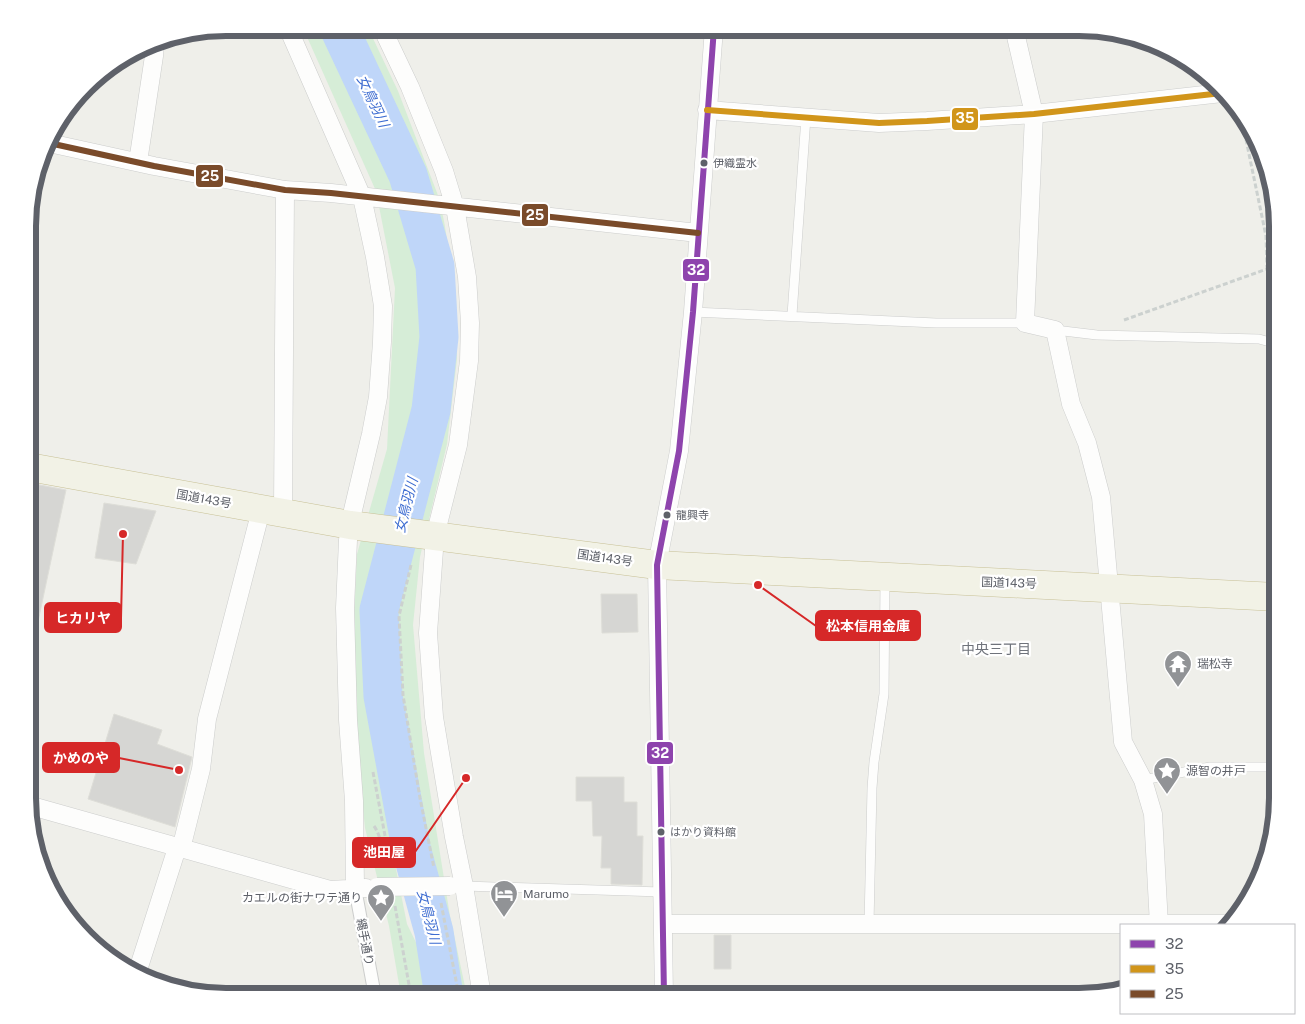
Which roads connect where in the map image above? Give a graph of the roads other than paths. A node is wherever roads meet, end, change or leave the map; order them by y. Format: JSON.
{"nodes":[{"id":1,"x":292,"y":36,"type":"edge"},
{"id":2,"x":386,"y":36,"type":"edge"},
{"id":3,"x":713,"y":36,"type":"edge"},
{"id":4,"x":1016,"y":36,"type":"edge"},
{"id":5,"x":154,"y":51,"type":"edge"},
{"id":6,"x":1215,"y":94,"type":"edge"},
{"id":7,"x":707,"y":110,"type":"junction"},
{"id":8,"x":1034,"y":114,"type":"junction"},
{"id":9,"x":806,"y":117,"type":"junction"},
{"id":10,"x":55,"y":144,"type":"edge"},
{"id":11,"x":138,"y":162,"type":"junction"},
{"id":12,"x":284,"y":190,"type":"junction"},
{"id":13,"x":366,"y":198,"type":"junction"},
{"id":14,"x":450,"y":206,"type":"junction"},
{"id":15,"x":698,"y":233,"type":"junction"},
{"id":16,"x":693,"y":312,"type":"junction"},
{"id":17,"x":792,"y":315,"type":"junction"},
{"id":18,"x":1025,"y":323,"type":"junction"},
{"id":19,"x":1055,"y":330,"type":"junction"},
{"id":20,"x":1269,"y":342,"type":"edge"},
{"id":21,"x":36,"y":468,"type":"edge"},
{"id":22,"x":272,"y":512,"type":"junction"},
{"id":23,"x":354,"y":525,"type":"junction"},
{"id":24,"x":430,"y":535,"type":"junction"},
{"id":25,"x":657,"y":565,"type":"junction"},
{"id":26,"x":885,"y":577,"type":"junction"},
{"id":27,"x":1109,"y":587,"type":"junction"},
{"id":28,"x":1269,"y":597,"type":"edge"},
{"id":29,"x":1269,"y":767,"type":"edge"},
{"id":30,"x":1143,"y":780,"type":"junction"},
{"id":31,"x":37,"y":807,"type":"edge"},
{"id":32,"x":179,"y":848,"type":"junction"},
{"id":33,"x":354,"y":888,"type":"junction"},
{"id":34,"x":451,"y":891,"type":"junction"},
{"id":35,"x":662,"y":892,"type":"junction"},
{"id":36,"x":663,"y":924,"type":"junction"},
{"id":37,"x":869,"y":924,"type":"junction"},
{"id":38,"x":1159,"y":924,"type":"edge"},
{"id":39,"x":1120,"y":925,"type":"edge"},
{"id":40,"x":139,"y":966,"type":"edge"},
{"id":41,"x":373,"y":988,"type":"edge"},
{"id":42,"x":480,"y":988,"type":"edge"},
{"id":43,"x":664,"y":988,"type":"edge"}],
"edges":[{"from":1,"to":13,"type":"street"},
{"from":2,"to":14,"type":"street"},
{"from":3,"to":7,"type":"street"},
{"from":4,"to":8,"type":"street"},
{"from":5,"to":11,"type":"street"},
{"from":6,"to":8,"type":"street"},
{"from":7,"to":9,"type":"street"},
{"from":7,"to":15,"type":"street"},
{"from":8,"to":9,"type":"street"},
{"from":8,"to":18,"type":"street"},
{"from":9,"to":17,"type":"lane"},
{"from":10,"to":11,"type":"street"},
{"from":11,"to":12,"type":"street"},
{"from":12,"to":13,"type":"street"},
{"from":12,"to":22,"type":"street"},
{"from":13,"to":14,"type":"street"},
{"from":13,"to":23,"type":"street"},
{"from":14,"to":15,"type":"street"},
{"from":14,"to":24,"type":"street"},
{"from":15,"to":16,"type":"street"},
{"from":16,"to":17,"type":"lane"},
{"from":16,"to":25,"type":"street"},
{"from":17,"to":18,"type":"lane"},
{"from":18,"to":19,"type":"street"},
{"from":19,"to":20,"type":"lane"},
{"from":19,"to":27,"type":"street"},
{"from":21,"to":22,"type":"highway","name":"国道143号"},
{"from":22,"to":23,"type":"highway","name":"国道143号"},
{"from":22,"to":32,"type":"street"},
{"from":23,"to":24,"type":"highway","name":"国道143号"},
{"from":23,"to":33,"type":"street"},
{"from":24,"to":25,"type":"highway","name":"国道143号"},
{"from":24,"to":34,"type":"street"},
{"from":25,"to":26,"type":"highway","name":"国道143号"},
{"from":25,"to":35,"type":"street"},
{"from":26,"to":27,"type":"highway","name":"国道143号"},
{"from":26,"to":37,"type":"lane"},
{"from":27,"to":28,"type":"highway","name":"国道143号"},
{"from":27,"to":30,"type":"street"},
{"from":29,"to":30,"type":"lane"},
{"from":30,"to":38,"type":"street"},
{"from":31,"to":32,"type":"street"},
{"from":32,"to":33,"type":"street"},
{"from":32,"to":40,"type":"street"},
{"from":33,"to":34,"type":"street","bridge":true},
{"from":33,"to":41,"type":"street","name":"縄手通り"},
{"from":34,"to":35,"type":"lane"},
{"from":34,"to":42,"type":"street"},
{"from":35,"to":36,"type":"street"},
{"from":36,"to":37,"type":"street"},
{"from":36,"to":43,"type":"street"},
{"from":37,"to":39,"type":"street"}]}
